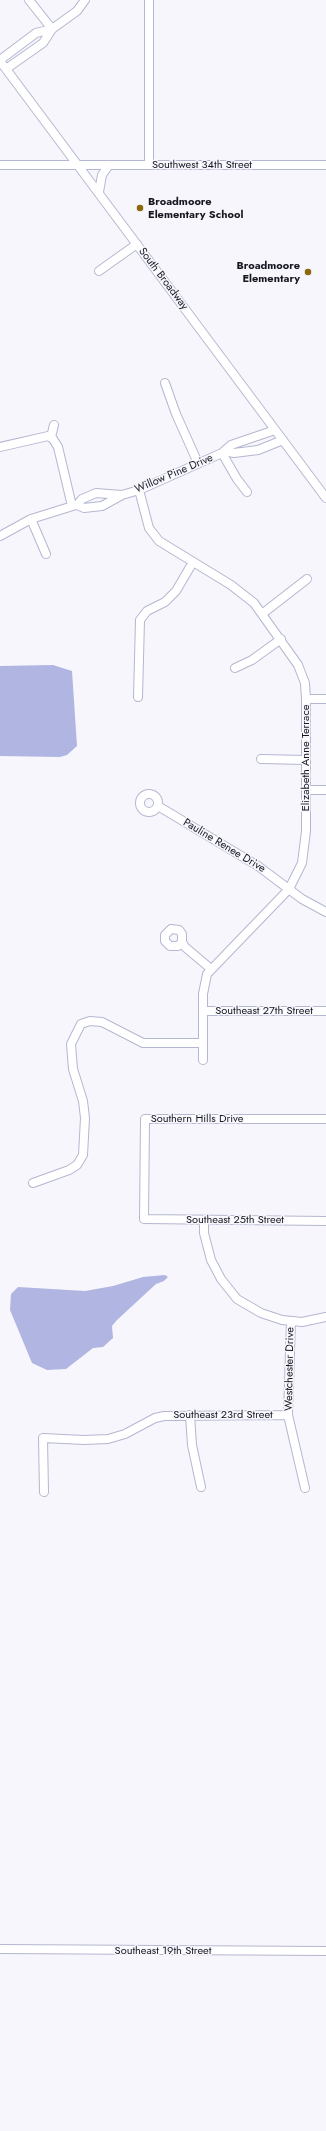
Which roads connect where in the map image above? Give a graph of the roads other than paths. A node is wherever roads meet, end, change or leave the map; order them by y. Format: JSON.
{"nodes":[{"id":1,"x":29,"y":0,"type":"edge"},
{"id":2,"x":85,"y":0,"type":"edge"},
{"id":3,"x":149,"y":0,"type":"edge"},
{"id":4,"x":52,"y":29,"type":"junction"},
{"id":5,"x":23,"y":43,"type":"junction"},
{"id":6,"x":30,"y":52,"type":"junction"},
{"id":7,"x":0,"y":61,"type":"edge"},
{"id":8,"x":6,"y":70,"type":"junction"},
{"id":9,"x":0,"y":165,"type":"edge"},
{"id":10,"x":78,"y":165,"type":"junction"},
{"id":11,"x":109,"y":165,"type":"junction"},
{"id":12,"x":149,"y":165,"type":"junction"},
{"id":13,"x":326,"y":165,"type":"edge"},
{"id":14,"x":99,"y":192,"type":"junction"},
{"id":15,"x":137,"y":244,"type":"junction"},
{"id":16,"x":99,"y":271,"type":"dead end"},
{"id":17,"x":165,"y":383,"type":"dead end"},
{"id":18,"x":54,"y":425,"type":"dead end"},
{"id":19,"x":275,"y":430,"type":"junction"},
{"id":20,"x":51,"y":438,"type":"junction"},
{"id":21,"x":283,"y":440,"type":"junction"},
{"id":22,"x":0,"y":447,"type":"edge"},
{"id":23,"x":224,"y":452,"type":"junction"},
{"id":24,"x":198,"y":463,"type":"junction"},
{"id":25,"x":138,"y":490,"type":"junction"},
{"id":26,"x":248,"y":492,"type":"dead end"},
{"id":27,"x":122,"y":495,"type":"junction"},
{"id":28,"x":326,"y":498,"type":"edge"},
{"id":29,"x":74,"y":506,"type":"junction"},
{"id":30,"x":31,"y":519,"type":"junction"},
{"id":31,"x":0,"y":536,"type":"edge"},
{"id":32,"x":46,"y":554,"type":"dead end"},
{"id":33,"x":193,"y":562,"type":"junction"},
{"id":34,"x":307,"y":579,"type":"dead end"},
{"id":35,"x":262,"y":614,"type":"junction"},
{"id":36,"x":281,"y":639,"type":"junction"},
{"id":37,"x":236,"y":668,"type":"dead end"},
{"id":38,"x":138,"y":697,"type":"dead end"},
{"id":39,"x":306,"y":699,"type":"junction"},
{"id":40,"x":326,"y":699,"type":"edge"},
{"id":41,"x":260,"y":759,"type":"dead end"},
{"id":42,"x":306,"y":760,"type":"junction"},
{"id":43,"x":306,"y":790,"type":"junction"},
{"id":44,"x":326,"y":790,"type":"edge"},
{"id":45,"x":158,"y":806,"type":"dead end"},
{"id":46,"x":289,"y":889,"type":"junction"},
{"id":47,"x":326,"y":912,"type":"edge"},
{"id":48,"x":182,"y":942,"type":"dead end"},
{"id":49,"x":211,"y":969,"type":"junction"},
{"id":50,"x":203,"y":1011,"type":"junction"},
{"id":51,"x":326,"y":1011,"type":"edge"},
{"id":52,"x":203,"y":1043,"type":"junction"},
{"id":53,"x":203,"y":1060,"type":"dead end"},
{"id":54,"x":326,"y":1119,"type":"edge"},
{"id":55,"x":33,"y":1183,"type":"dead end"},
{"id":56,"x":144,"y":1219,"type":"joint"},
{"id":57,"x":326,"y":1220,"type":"edge"},
{"id":58,"x":204,"y":1221,"type":"junction"},
{"id":59,"x":326,"y":1317,"type":"edge"},
{"id":60,"x":291,"y":1321,"type":"junction"},
{"id":61,"x":190,"y":1415,"type":"junction"},
{"id":62,"x":288,"y":1415,"type":"junction"},
{"id":63,"x":201,"y":1487,"type":"dead end"},
{"id":64,"x":305,"y":1488,"type":"dead end"},
{"id":65,"x":44,"y":1492,"type":"dead end"},
{"id":66,"x":0,"y":1949,"type":"edge"},
{"id":67,"x":326,"y":1951,"type":"edge"}],
"edges":[{"from":1,"to":4,"type":"street"},
{"from":2,"to":4,"type":"street"},
{"from":3,"to":12,"type":"street"},
{"from":4,"to":5,"type":"street"},
{"from":4,"to":6,"type":"street"},
{"from":5,"to":6,"type":"street"},
{"from":5,"to":7,"type":"street"},
{"from":6,"to":8,"type":"street"},
{"from":7,"to":8,"type":"street","name":"South Broadway"},
{"from":8,"to":10,"type":"street","name":"South Broadway"},
{"from":9,"to":10,"type":"street","name":"Southwest 34th Street"},
{"from":10,"to":11,"type":"street","name":"Southwest 34th Street"},
{"from":10,"to":14,"type":"street","name":"South Broadway"},
{"from":11,"to":12,"type":"street","name":"Southwest 34th Street"},
{"from":11,"to":14,"type":"street"},
{"from":12,"to":13,"type":"street","name":"Southwest 34th Street"},
{"from":14,"to":15,"type":"street","name":"South Broadway"},
{"from":15,"to":16,"type":"street"},
{"from":15,"to":19,"type":"street","name":"South Broadway"},
{"from":17,"to":24,"type":"street"},
{"from":18,"to":20,"type":"street"},
{"from":19,"to":21,"type":"street","name":"South Broadway"},
{"from":19,"to":23,"type":"street","name":"Willow Pine Drive"},
{"from":20,"to":22,"type":"street"},
{"from":20,"to":29,"type":"street"},
{"from":21,"to":23,"type":"street","name":"Willow Pine Drive"},
{"from":21,"to":28,"type":"street","name":"South Broadway"},
{"from":23,"to":24,"type":"street","name":"Willow Pine Drive"},
{"from":23,"to":26,"type":"street"},
{"from":24,"to":25,"type":"street","name":"Willow Pine Drive"},
{"from":25,"to":27,"type":"street","name":"Willow Pine Drive"},
{"from":25,"to":33,"type":"street","name":"Elizabeth Anne Terrace"},
{"from":27,"to":29,"type":"street","name":"Willow Pine Drive"},
{"from":27,"to":29,"type":"street","name":"Willow Pine Drive"},
{"from":29,"to":30,"type":"street","name":"Willow Pine Drive"},
{"from":30,"to":31,"type":"street","name":"Willow Pine Drive"},
{"from":30,"to":32,"type":"street"},
{"from":33,"to":35,"type":"street","name":"Elizabeth Anne Terrace"},
{"from":33,"to":38,"type":"street"},
{"from":34,"to":35,"type":"street"},
{"from":35,"to":36,"type":"street","name":"Elizabeth Anne Terrace"},
{"from":36,"to":37,"type":"street"},
{"from":36,"to":39,"type":"street","name":"Elizabeth Anne Terrace"},
{"from":39,"to":40,"type":"street"},
{"from":39,"to":42,"type":"street","name":"Elizabeth Anne Terrace"},
{"from":41,"to":42,"type":"street"},
{"from":42,"to":43,"type":"street","name":"Elizabeth Anne Terrace"},
{"from":43,"to":44,"type":"street"},
{"from":43,"to":46,"type":"street","name":"Elizabeth Anne Terrace"},
{"from":45,"to":46,"type":"street","name":"Pauline Renee Drive"},
{"from":46,"to":47,"type":"street","name":"Pauline Renee Drive"},
{"from":46,"to":49,"type":"street","name":"Elizabeth Anne Terrace"},
{"from":48,"to":49,"type":"street"},
{"from":49,"to":50,"type":"street","name":"Elizabeth Anne Terrace"},
{"from":50,"to":51,"type":"street","name":"Southeast 27th Street"},
{"from":50,"to":52,"type":"street","name":"Elizabeth Anne Terrace"},
{"from":52,"to":53,"type":"street","name":"Elizabeth Anne Terrace"},
{"from":52,"to":55,"type":"street"},
{"from":54,"to":56,"type":"street","name":"Southern Hills Drive"},
{"from":56,"to":58,"type":"street","name":"Southeast 25th Street"},
{"from":57,"to":58,"type":"street","name":"Southeast 25th Street"},
{"from":58,"to":60,"type":"street"},
{"from":59,"to":60,"type":"street"},
{"from":60,"to":62,"type":"street","name":"Westchester Drive"},
{"from":61,"to":62,"type":"street","name":"Southeast 23rd Street"},
{"from":61,"to":63,"type":"street"},
{"from":61,"to":65,"type":"street","name":"Southeast 23rd Street"},
{"from":62,"to":64,"type":"street","name":"Westchester Drive"},
{"from":66,"to":67,"type":"street","name":"Southeast 19th Street"}]}
